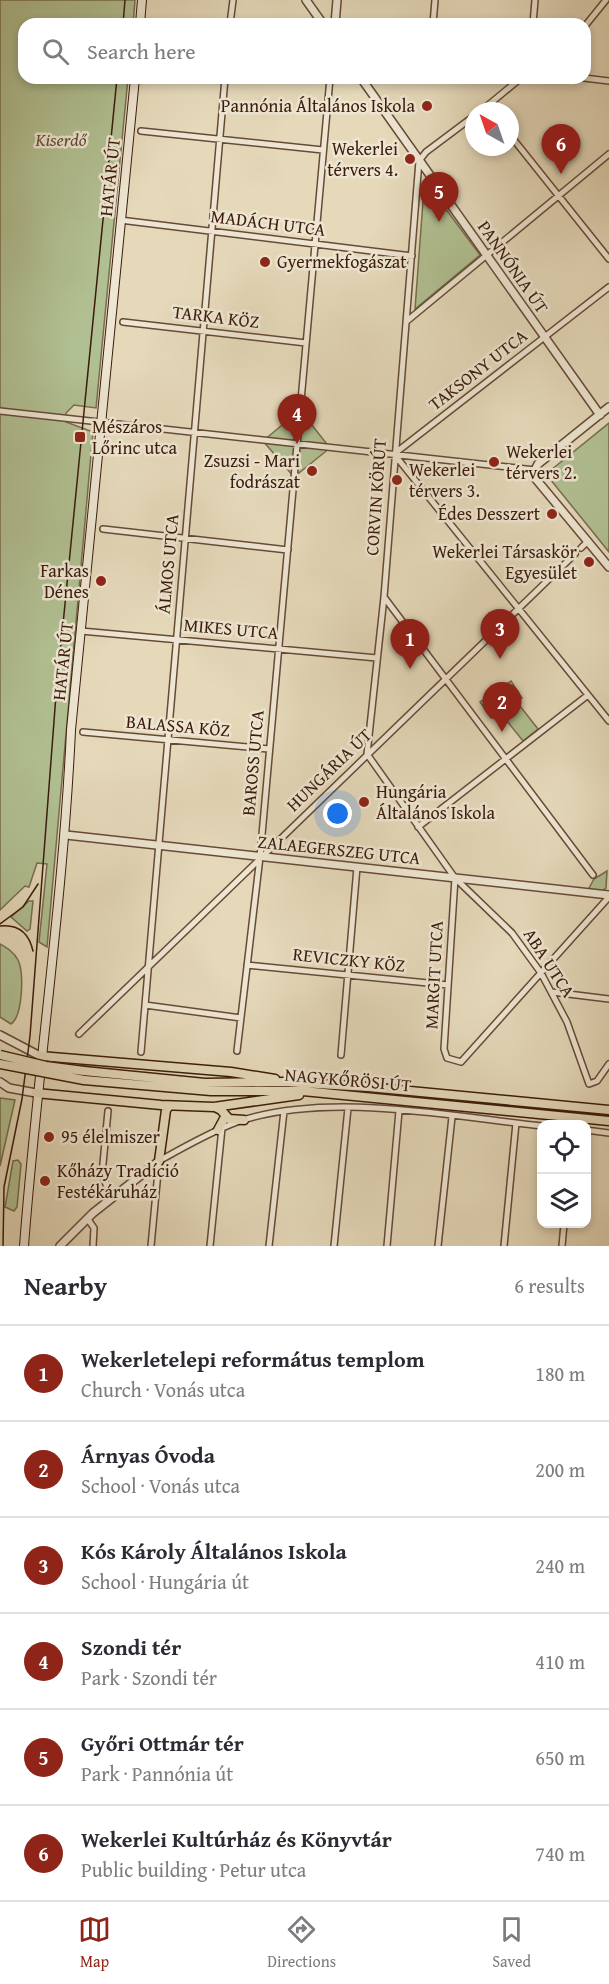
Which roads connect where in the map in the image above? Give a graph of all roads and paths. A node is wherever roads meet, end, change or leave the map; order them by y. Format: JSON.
{"nodes":[{"id":1,"x":142,"y":0,"type":"edge"},
{"id":2,"x":232,"y":0,"type":"edge"},
{"id":3,"x":306,"y":0,"type":"edge"},
{"id":4,"x":337,"y":0,"type":"edge"},
{"id":5,"x":435,"y":0,"type":"edge"},
{"id":6,"x":535,"y":0,"type":"edge"},
{"id":7,"x":606,"y":0,"type":"edge"},
{"id":8,"x":140,"y":18,"type":"edge"},
{"id":9,"x":230,"y":18,"type":"edge"},
{"id":10,"x":319,"y":18,"type":"edge"},
{"id":11,"x":336,"y":18,"type":"edge"},
{"id":12,"x":434,"y":18,"type":"edge"},
{"id":13,"x":534,"y":18,"type":"edge"},
{"id":14,"x":591,"y":19,"type":"edge"},
{"id":15,"x":591,"y":79,"type":"edge"},
{"id":16,"x":609,"y":81,"type":"edge"},
{"id":17,"x":134,"y":84,"type":"edge"},
{"id":18,"x":225,"y":84,"type":"edge"},
{"id":19,"x":329,"y":84,"type":"edge"},
{"id":20,"x":365,"y":84,"type":"edge"},
{"id":21,"x":515,"y":84,"type":"edge"},
{"id":22,"x":496,"y":102,"type":"edge"},
{"id":23,"x":465,"y":123,"type":"edge"},
{"id":24,"x":141,"y":131,"type":"dead end"},
{"id":25,"x":220,"y":139,"type":"junction"},
{"id":26,"x":519,"y":146,"type":"edge"},
{"id":27,"x":323,"y":150,"type":"junction"},
{"id":28,"x":609,"y":154,"type":"edge"},
{"id":29,"x":419,"y":161,"type":"junction"},
{"id":30,"x":559,"y":196,"type":"junction"},
{"id":31,"x":120,"y":220,"type":"junction"},
{"id":32,"x":212,"y":231,"type":"junction"},
{"id":33,"x":315,"y":244,"type":"junction"},
{"id":34,"x":486,"y":255,"type":"junction"},
{"id":35,"x":412,"y":256,"type":"junction"},
{"id":36,"x":609,"y":259,"type":"edge"},
{"id":37,"x":609,"y":287,"type":"edge"},
{"id":38,"x":407,"y":321,"type":"junction"},
{"id":39,"x":123,"y":322,"type":"dead end"},
{"id":40,"x":203,"y":331,"type":"junction"},
{"id":41,"x":544,"y":337,"type":"junction"},
{"id":42,"x":306,"y":343,"type":"junction"},
{"id":43,"x":609,"y":407,"type":"edge"},
{"id":44,"x":0,"y":411,"type":"edge"},
{"id":45,"x":600,"y":415,"type":"junction"},
{"id":46,"x":101,"y":422,"type":"junction"},
{"id":47,"x":194,"y":432,"type":"junction"},
{"id":48,"x":297,"y":444,"type":"junction"},
{"id":49,"x":394,"y":454,"type":"junction"},
{"id":50,"x":535,"y":470,"type":"junction"},
{"id":51,"x":103,"y":529,"type":"dead end"},
{"id":52,"x":185,"y":538,"type":"junction"},
{"id":53,"x":588,"y":542,"type":"junction"},
{"id":54,"x":581,"y":548,"type":"dead end"},
{"id":55,"x":288,"y":550,"type":"junction"},
{"id":56,"x":575,"y":554,"type":"dead end"},
{"id":57,"x":609,"y":567,"type":"edge"},
{"id":58,"x":384,"y":597,"type":"junction"},
{"id":59,"x":518,"y":608,"type":"junction"},
{"id":60,"x":81,"y":631,"type":"junction"},
{"id":61,"x":177,"y":639,"type":"junction"},
{"id":62,"x":279,"y":649,"type":"junction"},
{"id":63,"x":377,"y":658,"type":"junction"},
{"id":64,"x":445,"y":679,"type":"junction"},
{"id":65,"x":588,"y":695,"type":"junction"},
{"id":66,"x":609,"y":721,"type":"edge"},
{"id":67,"x":84,"y":732,"type":"dead end"},
{"id":68,"x":168,"y":741,"type":"junction"},
{"id":69,"x":269,"y":749,"type":"junction"},
{"id":70,"x":367,"y":754,"type":"junction"},
{"id":71,"x":506,"y":759,"type":"junction"},
{"id":72,"x":418,"y":827,"type":"junction"},
{"id":73,"x":66,"y":835,"type":"junction"},
{"id":74,"x":159,"y":845,"type":"junction"},
{"id":75,"x":261,"y":857,"type":"junction"},
{"id":76,"x":357,"y":867,"type":"junction"},
{"id":77,"x":593,"y":875,"type":"dead end"},
{"id":78,"x":454,"y":878,"type":"junction"},
{"id":79,"x":609,"y":896,"type":"edge"},
{"id":80,"x":149,"y":964,"type":"junction"},
{"id":81,"x":247,"y":965,"type":"junction"},
{"id":82,"x":541,"y":973,"type":"junction"},
{"id":83,"x":349,"y":975,"type":"junction"},
{"id":84,"x":448,"y":985,"type":"junction"},
{"id":85,"x":552,"y":992,"type":"junction"},
{"id":86,"x":609,"y":999,"type":"edge"},
{"id":87,"x":145,"y":1005,"type":"junction"},
{"id":88,"x":241,"y":1018,"type":"junction"},
{"id":89,"x":79,"y":1034,"type":"dead end"},
{"id":90,"x":0,"y":1035,"type":"edge"},
{"id":91,"x":237,"y":1051,"type":"dead end"},
{"id":92,"x":141,"y":1052,"type":"dead end"},
{"id":93,"x":0,"y":1055,"type":"edge"},
{"id":94,"x":341,"y":1055,"type":"dead end"},
{"id":95,"x":40,"y":1056,"type":"junction"},
{"id":96,"x":0,"y":1064,"type":"edge"},
{"id":97,"x":609,"y":1064,"type":"edge"},
{"id":98,"x":84,"y":1076,"type":"junction"},
{"id":99,"x":0,"y":1082,"type":"edge"},
{"id":100,"x":284,"y":1082,"type":"junction"},
{"id":101,"x":36,"y":1093,"type":"junction"},
{"id":102,"x":317,"y":1093,"type":"junction"},
{"id":103,"x":169,"y":1106,"type":"junction"},
{"id":104,"x":214,"y":1107,"type":"junction"},
{"id":105,"x":348,"y":1108,"type":"junction"},
{"id":106,"x":609,"y":1110,"type":"edge"},
{"id":107,"x":108,"y":1111,"type":"dead end"},
{"id":108,"x":284,"y":1111,"type":"junction"},
{"id":109,"x":399,"y":1112,"type":"junction"},
{"id":110,"x":225,"y":1117,"type":"junction"},
{"id":111,"x":452,"y":1117,"type":"junction"},
{"id":112,"x":244,"y":1120,"type":"junction"},
{"id":113,"x":609,"y":1121,"type":"edge"},
{"id":114,"x":516,"y":1123,"type":"junction"},
{"id":115,"x":537,"y":1125,"type":"edge"},
{"id":116,"x":220,"y":1129,"type":"junction"},
{"id":117,"x":591,"y":1131,"type":"edge"},
{"id":118,"x":609,"y":1133,"type":"edge"},
{"id":119,"x":159,"y":1161,"type":"junction"},
{"id":120,"x":111,"y":1197,"type":"junction"},
{"id":121,"x":87,"y":1218,"type":"junction"},
{"id":122,"x":564,"y":1228,"type":"edge"},
{"id":123,"x":24,"y":1246,"type":"edge"},
{"id":124,"x":60,"y":1246,"type":"edge"},
{"id":125,"x":93,"y":1246,"type":"edge"},
{"id":126,"x":151,"y":1246,"type":"edge"},
{"id":127,"x":210,"y":1246,"type":"edge"},
{"id":128,"x":269,"y":1246,"type":"edge"},
{"id":129,"x":334,"y":1246,"type":"edge"},
{"id":130,"x":387,"y":1246,"type":"edge"},
{"id":131,"x":438,"y":1246,"type":"edge"},
{"id":132,"x":504,"y":1246,"type":"edge"},
{"id":133,"x":562,"y":1246,"type":"edge"}],
"edges":[{"from":1,"to":8,"type":"main road"},
{"from":2,"to":9,"type":"street"},
{"from":3,"to":10,"type":"street"},
{"from":4,"to":11,"type":"street"},
{"from":5,"to":12,"type":"street"},
{"from":6,"to":13,"type":"street"},
{"from":7,"to":14,"type":"street"},
{"from":15,"to":16,"type":"street"},
{"from":17,"to":31,"type":"main road","name":"HATÁR ÚT"},
{"from":18,"to":25,"type":"street","name":"ÁLMOS UTCA"},
{"from":19,"to":27,"type":"street"},
{"from":20,"to":29,"type":"street","name":"PANNÓNIA ÚT"},
{"from":21,"to":22,"type":"street"},
{"from":23,"to":29,"type":"street"},
{"from":24,"to":25,"type":"street"},
{"from":25,"to":27,"type":"street"},
{"from":25,"to":32,"type":"street","name":"ÁLMOS UTCA"},
{"from":26,"to":30,"type":"street"},
{"from":27,"to":33,"type":"street"},
{"from":28,"to":30,"type":"street"},
{"from":29,"to":34,"type":"street","name":"PANNÓNIA ÚT"},
{"from":29,"to":35,"type":"street","name":"CORVIN KÖRÚT"},
{"from":30,"to":34,"type":"street"},
{"from":30,"to":36,"type":"street"},
{"from":31,"to":32,"type":"street","name":"MADÁCH UTCA"},
{"from":31,"to":46,"type":"main road","name":"HATÁR ÚT"},
{"from":32,"to":33,"type":"street","name":"MADÁCH UTCA"},
{"from":32,"to":40,"type":"street","name":"ÁLMOS UTCA"},
{"from":33,"to":35,"type":"street","name":"MADÁCH UTCA"},
{"from":33,"to":42,"type":"street"},
{"from":34,"to":38,"type":"street"},
{"from":34,"to":41,"type":"street","name":"PANNÓNIA ÚT"},
{"from":35,"to":38,"type":"street","name":"CORVIN KÖRÚT"},
{"from":37,"to":41,"type":"street","name":"TAKSONY UTCA"},
{"from":38,"to":49,"type":"street","name":"CORVIN KÖRÚT"},
{"from":39,"to":40,"type":"street","name":"TARKA KÖZ"},
{"from":40,"to":42,"type":"street","name":"TARKA KÖZ"},
{"from":40,"to":47,"type":"street","name":"ÁLMOS UTCA"},
{"from":41,"to":45,"type":"street","name":"PANNÓNIA ÚT"},
{"from":41,"to":49,"type":"street","name":"TAKSONY UTCA"},
{"from":42,"to":48,"type":"street","name":"BAROSS UTCA"},
{"from":43,"to":45,"type":"street"},
{"from":44,"to":46,"type":"street"},
{"from":45,"to":50,"type":"street"},
{"from":46,"to":47,"type":"street"},
{"from":46,"to":60,"type":"main road","name":"HATÁR ÚT"},
{"from":47,"to":48,"type":"street"},
{"from":47,"to":52,"type":"street","name":"ÁLMOS UTCA"},
{"from":48,"to":49,"type":"street"},
{"from":48,"to":55,"type":"street","name":"BAROSS UTCA"},
{"from":49,"to":50,"type":"street"},
{"from":49,"to":58,"type":"street","name":"CORVIN KÖRÚT"},
{"from":49,"to":59,"type":"street"},
{"from":50,"to":53,"type":"street"},
{"from":51,"to":52,"type":"street"},
{"from":52,"to":55,"type":"street"},
{"from":52,"to":61,"type":"street","name":"ÁLMOS UTCA"},
{"from":53,"to":54,"type":"street"},
{"from":53,"to":57,"type":"street"},
{"from":55,"to":62,"type":"street","name":"BAROSS UTCA"},
{"from":56,"to":59,"type":"street","name":"HUNGÁRIA ÚT"},
{"from":58,"to":63,"type":"street","name":"CORVIN KÖRÚT"},
{"from":58,"to":64,"type":"street"},
{"from":59,"to":64,"type":"street","name":"HUNGÁRIA ÚT"},
{"from":59,"to":65,"type":"street"},
{"from":60,"to":61,"type":"street","name":"MIKES UTCA"},
{"from":60,"to":73,"type":"main road","name":"HATÁR ÚT"},
{"from":61,"to":62,"type":"street","name":"MIKES UTCA"},
{"from":61,"to":68,"type":"street","name":"ÁLMOS UTCA"},
{"from":62,"to":63,"type":"street","name":"MIKES UTCA"},
{"from":62,"to":69,"type":"street","name":"BAROSS UTCA"},
{"from":63,"to":70,"type":"street","name":"CORVIN KÖRÚT"},
{"from":64,"to":70,"type":"street","name":"HUNGÁRIA ÚT"},
{"from":64,"to":71,"type":"street"},
{"from":65,"to":66,"type":"street"},
{"from":65,"to":71,"type":"street"},
{"from":67,"to":68,"type":"street","name":"BALASSA KÖZ"},
{"from":68,"to":69,"type":"street","name":"BALASSA KÖZ"},
{"from":68,"to":74,"type":"street","name":"ÁLMOS UTCA"},
{"from":69,"to":75,"type":"street","name":"BAROSS UTCA"},
{"from":70,"to":72,"type":"street"},
{"from":70,"to":75,"type":"street","name":"HUNGÁRIA ÚT"},
{"from":71,"to":72,"type":"street"},
{"from":71,"to":77,"type":"street"},
{"from":72,"to":78,"type":"street"},
{"from":73,"to":74,"type":"street","name":"ZALAEGERSZEG UTCA"},
{"from":73,"to":95,"type":"main road","name":"HATÁR ÚT"},
{"from":74,"to":75,"type":"street","name":"ZALAEGERSZEG UTCA"},
{"from":74,"to":80,"type":"street","name":"ÁLMOS UTCA"},
{"from":75,"to":76,"type":"street","name":"ZALAEGERSZEG UTCA"},
{"from":75,"to":80,"type":"street","name":"HUNGÁRIA ÚT"},
{"from":75,"to":81,"type":"street","name":"BAROSS UTCA"},
{"from":76,"to":78,"type":"street","name":"ZALAEGERSZEG UTCA"},
{"from":76,"to":83,"type":"street"},
{"from":78,"to":79,"type":"street","name":"ZALAEGERSZEG UTCA"},
{"from":78,"to":82,"type":"street","name":"ABA UTCA"},
{"from":78,"to":84,"type":"street","name":"MARGIT UTCA"},
{"from":79,"to":82,"type":"street"},
{"from":80,"to":87,"type":"street","name":"ÁLMOS UTCA"},
{"from":80,"to":89,"type":"street","name":"HUNGÁRIA ÚT"},
{"from":81,"to":83,"type":"street","name":"REVICZKY KÖZ"},
{"from":81,"to":88,"type":"street","name":"BAROSS UTCA"},
{"from":82,"to":84,"type":"street","name":"MARGIT UTCA"},
{"from":82,"to":85,"type":"street","name":"ABA UTCA"},
{"from":83,"to":84,"type":"street","name":"REVICZKY KÖZ"},
{"from":83,"to":94,"type":"street"},
{"from":85,"to":86,"type":"street"},
{"from":85,"to":97,"type":"street","name":"ABA UTCA"},
{"from":87,"to":88,"type":"street"},
{"from":87,"to":92,"type":"street","name":"ÁLMOS UTCA"},
{"from":88,"to":91,"type":"street","name":"BAROSS UTCA"},
{"from":90,"to":95,"type":"street"},
{"from":93,"to":98,"type":"main road","bridge":true},
{"from":95,"to":100,"type":"main road"},
{"from":95,"to":101,"type":"main road","name":"HATÁR ÚT"},
{"from":96,"to":98,"type":"main road","bridge":true},
{"from":98,"to":100,"type":"main road","name":"NAGYKŐRÖSI ÚT"},
{"from":98,"to":102,"type":"main road","name":"NAGYKŐRÖSI ÚT"},
{"from":99,"to":101,"type":"street"},
{"from":100,"to":106,"type":"main road","name":"NAGYKŐRÖSI ÚT"},
{"from":101,"to":103,"type":"main road"},
{"from":101,"to":123,"type":"main road","name":"HATÁR ÚT"},
{"from":102,"to":104,"type":"main road"},
{"from":102,"to":113,"type":"main road","name":"NAGYKŐRÖSI ÚT"},
{"from":103,"to":104,"type":"main road"},
{"from":103,"to":119,"type":"main road"},
{"from":104,"to":110,"type":"main road"},
{"from":105,"to":108,"type":"street","name":"NAGYKŐRÖSI ÚT"},
{"from":105,"to":109,"type":"street","name":"NAGYKŐRÖSI ÚT"},
{"from":105,"to":129,"type":"street"},
{"from":107,"to":120,"type":"street"},
{"from":108,"to":112,"type":"street","name":"NAGYKŐRÖSI ÚT"},
{"from":108,"to":128,"type":"street"},
{"from":109,"to":111,"type":"street","name":"NAGYKŐRÖSI ÚT"},
{"from":109,"to":130,"type":"street"},
{"from":110,"to":112,"type":"main road"},
{"from":110,"to":116,"type":"main road"},
{"from":111,"to":114,"type":"street","name":"NAGYKŐRÖSI ÚT"},
{"from":111,"to":131,"type":"street"},
{"from":112,"to":116,"type":"street","name":"NAGYKŐRÖSI ÚT"},
{"from":114,"to":115,"type":"street","name":"NAGYKŐRÖSI ÚT"},
{"from":114,"to":132,"type":"street"},
{"from":116,"to":119,"type":"street","name":"NAGYKŐRÖSI ÚT"},
{"from":116,"to":127,"type":"street"},
{"from":117,"to":118,"type":"street"},
{"from":119,"to":120,"type":"street","name":"NAGYKŐRÖSI ÚT"},
{"from":119,"to":126,"type":"street"},
{"from":120,"to":121,"type":"street","name":"NAGYKŐRÖSI ÚT"},
{"from":121,"to":124,"type":"street","name":"NAGYKŐRÖSI ÚT"},
{"from":121,"to":125,"type":"street"},
{"from":122,"to":133,"type":"street"}]}
